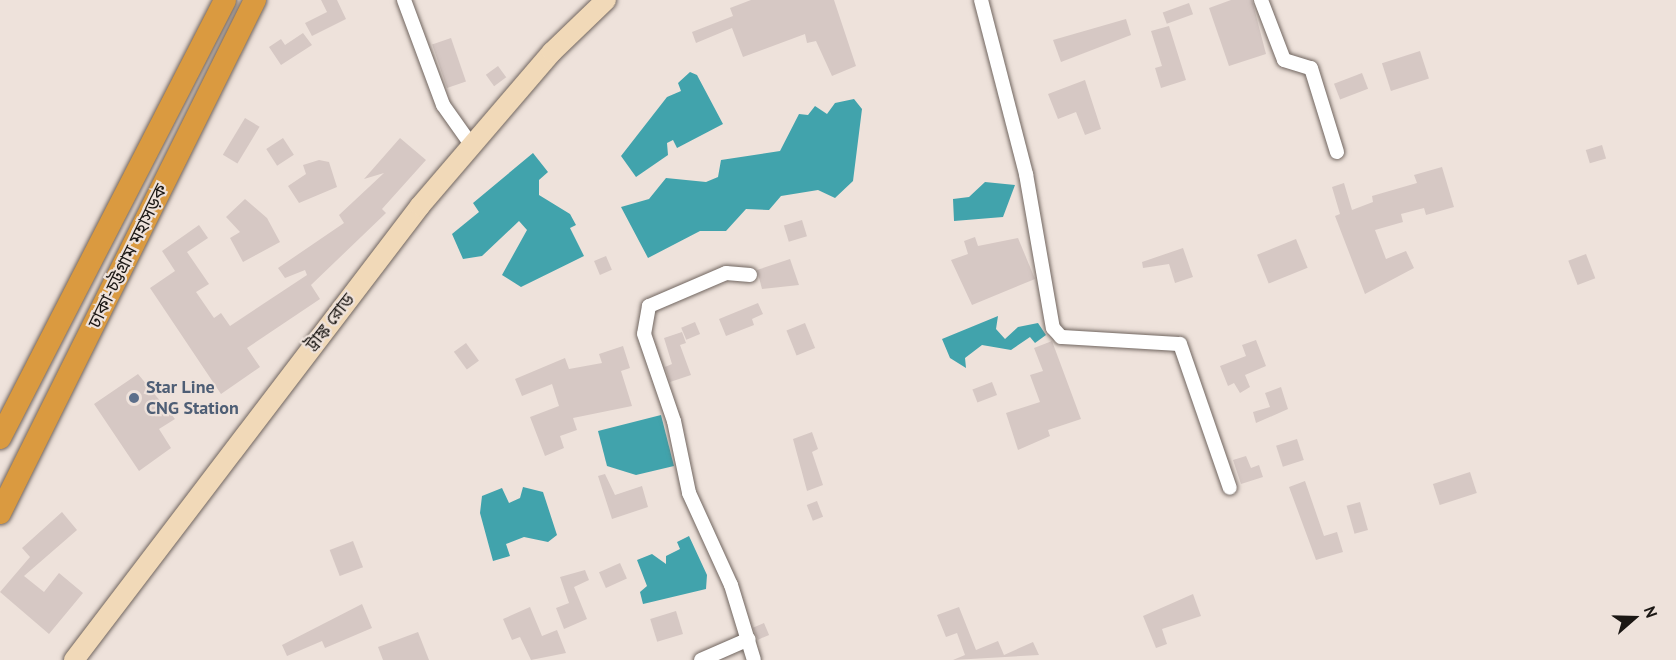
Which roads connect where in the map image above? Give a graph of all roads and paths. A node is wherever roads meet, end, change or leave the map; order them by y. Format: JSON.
{"nodes":[{"id":1,"x":225,"y":0,"type":"edge"},
{"id":2,"x":255,"y":0,"type":"edge"},
{"id":3,"x":404,"y":0,"type":"edge"},
{"id":4,"x":606,"y":0,"type":"edge"},
{"id":5,"x":981,"y":0,"type":"edge"},
{"id":6,"x":1261,"y":0,"type":"edge"},
{"id":7,"x":472,"y":146,"type":"junction"},
{"id":8,"x":1337,"y":152,"type":"dead end"},
{"id":9,"x":750,"y":274,"type":"dead end"},
{"id":10,"x":0,"y":438,"type":"edge"},
{"id":11,"x":1230,"y":488,"type":"dead end"},
{"id":12,"x":0,"y":513,"type":"edge"},
{"id":13,"x":749,"y":639,"type":"junction"},
{"id":14,"x":74,"y":660,"type":"edge"},
{"id":15,"x":701,"y":660,"type":"edge"},
{"id":16,"x":754,"y":660,"type":"edge"}],
"edges":[{"from":1,"to":10,"type":"highway","name":"ঢাকা-চট্টগ্রাম মহাসড়ক"},
{"from":2,"to":12,"type":"highway","name":"ঢাকা-চট্টগ্রাম মহাসড়ক"},
{"from":3,"to":7,"type":"street"},
{"from":4,"to":7,"type":"main road","name":"ট্রাঙ্ক রোড"},
{"from":5,"to":11,"type":"street"},
{"from":6,"to":8,"type":"street"},
{"from":7,"to":14,"type":"main road","name":"ট্রাঙ্ক রোড"},
{"from":9,"to":13,"type":"street"},
{"from":13,"to":15,"type":"street"},
{"from":13,"to":16,"type":"street"}]}
